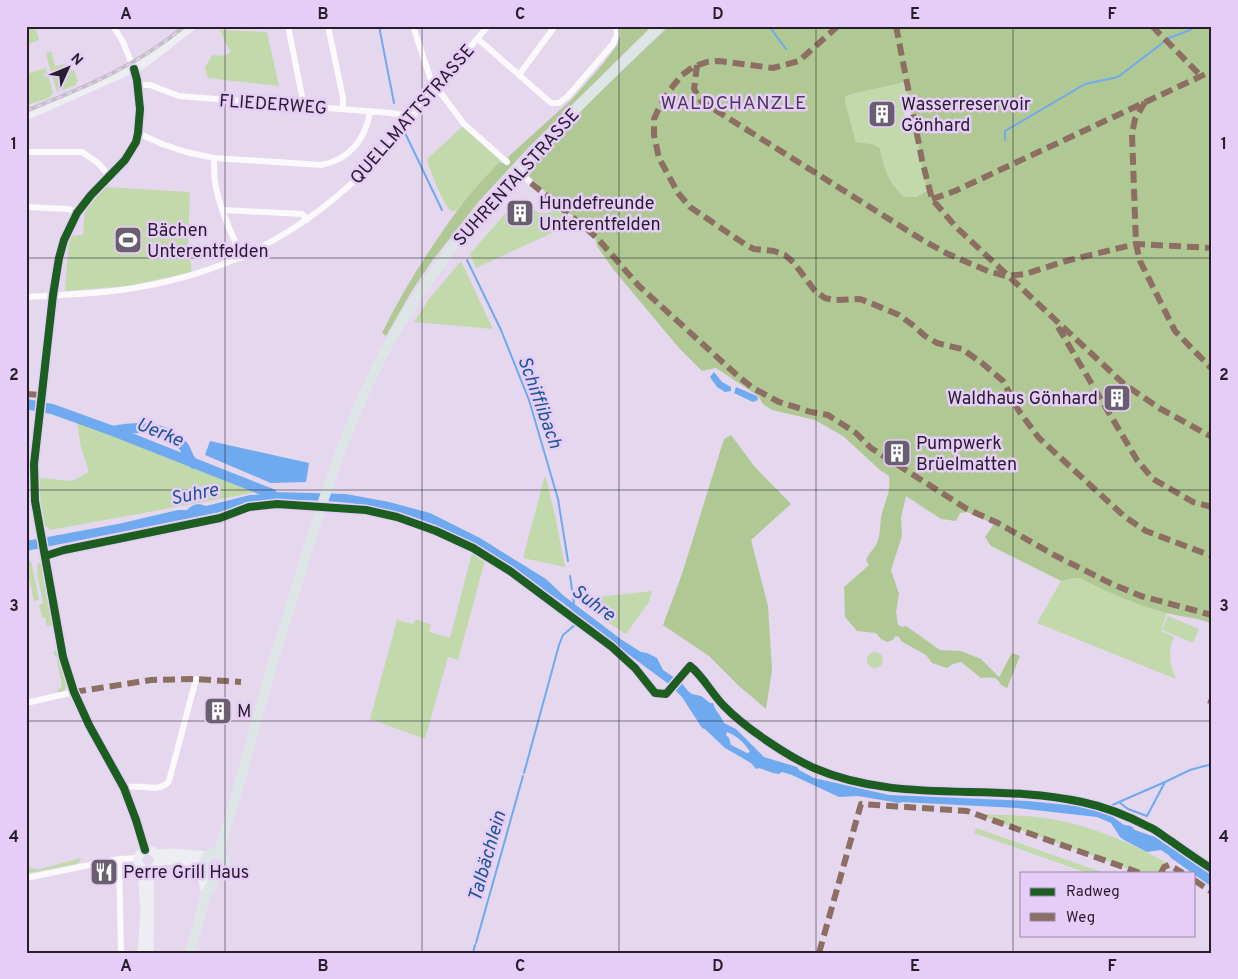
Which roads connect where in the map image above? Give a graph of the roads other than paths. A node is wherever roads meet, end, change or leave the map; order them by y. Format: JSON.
{"nodes":[{"id":1,"x":192,"y":26,"type":"edge"},
{"id":2,"x":288,"y":26,"type":"edge"},
{"id":3,"x":328,"y":26,"type":"edge"},
{"id":4,"x":413,"y":26,"type":"edge"},
{"id":5,"x":555,"y":26,"type":"edge"},
{"id":6,"x":616,"y":26,"type":"edge"},
{"id":7,"x":660,"y":26,"type":"edge"},
{"id":8,"x":116,"y":28,"type":"edge"},
{"id":9,"x":484,"y":28,"type":"edge"},
{"id":10,"x":478,"y":39,"type":"junction"},
{"id":11,"x":134,"y":69,"type":"junction"},
{"id":12,"x":519,"y":75,"type":"junction"},
{"id":13,"x":138,"y":85,"type":"junction"},
{"id":14,"x":436,"y":88,"type":"junction"},
{"id":15,"x":304,"y":106,"type":"junction"},
{"id":16,"x":343,"y":109,"type":"junction"},
{"id":17,"x":370,"y":112,"type":"junction"},
{"id":18,"x":26,"y":116,"type":"edge"},
{"id":19,"x":410,"y":119,"type":"junction"},
{"id":20,"x":138,"y":133,"type":"junction"},
{"id":21,"x":26,"y":152,"type":"edge"},
{"id":22,"x":214,"y":158,"type":"junction"},
{"id":23,"x":506,"y":162,"type":"dead end"},
{"id":24,"x":524,"y":176,"type":"dead end"},
{"id":25,"x":110,"y":177,"type":"junction"},
{"id":26,"x":531,"y":183,"type":"dead end"},
{"id":27,"x":26,"y":207,"type":"edge"},
{"id":28,"x":223,"y":210,"type":"junction"},
{"id":29,"x":77,"y":213,"type":"junction"},
{"id":30,"x":307,"y":220,"type":"junction"},
{"id":31,"x":242,"y":258,"type":"junction"},
{"id":32,"x":53,"y":295,"type":"junction"},
{"id":33,"x":26,"y":297,"type":"edge"},
{"id":34,"x":196,"y":680,"type":"dead end"},
{"id":35,"x":74,"y":692,"type":"junction"},
{"id":36,"x":26,"y":703,"type":"edge"},
{"id":37,"x":124,"y":788,"type":"junction"},
{"id":38,"x":145,"y":850,"type":"junction"},
{"id":39,"x":138,"y":858,"type":"junction"},
{"id":40,"x":157,"y":858,"type":"junction"},
{"id":41,"x":120,"y":859,"type":"junction"},
{"id":42,"x":170,"y":860,"type":"junction"},
{"id":43,"x":209,"y":861,"type":"junction"},
{"id":44,"x":189,"y":862,"type":"junction"},
{"id":45,"x":146,"y":869,"type":"junction"},
{"id":46,"x":218,"y":873,"type":"junction"},
{"id":47,"x":26,"y":878,"type":"edge"},
{"id":48,"x":150,"y":887,"type":"junction"},
{"id":49,"x":206,"y":894,"type":"junction"},
{"id":50,"x":121,"y":953,"type":"edge"},
{"id":51,"x":142,"y":953,"type":"edge"},
{"id":52,"x":149,"y":953,"type":"edge"},
{"id":53,"x":190,"y":953,"type":"edge"}],
"edges":[{"from":1,"to":11,"type":"street"},
{"from":2,"to":15,"type":"street"},
{"from":3,"to":16,"type":"street"},
{"from":4,"to":14,"type":"street"},
{"from":5,"to":12,"type":"street"},
{"from":6,"to":12,"type":"street"},
{"from":7,"to":43,"type":"main road","name":"SUHRENTALSTRASSE"},
{"from":8,"to":11,"type":"street"},
{"from":9,"to":10,"type":"street","name":"QUELLMATTSTRASSE"},
{"from":10,"to":12,"type":"street"},
{"from":10,"to":14,"type":"street","name":"QUELLMATTSTRASSE"},
{"from":11,"to":13,"type":"street"},
{"from":11,"to":18,"type":"street"},
{"from":13,"to":15,"type":"street","name":"FLIEDERWEG"},
{"from":13,"to":20,"type":"street"},
{"from":14,"to":19,"type":"street","name":"QUELLMATTSTRASSE"},
{"from":14,"to":23,"type":"street"},
{"from":15,"to":16,"type":"street","name":"FLIEDERWEG"},
{"from":16,"to":17,"type":"street","name":"FLIEDERWEG"},
{"from":17,"to":19,"type":"street","name":"FLIEDERWEG"},
{"from":17,"to":22,"type":"street"},
{"from":19,"to":30,"type":"street","name":"QUELLMATTSTRASSE"},
{"from":20,"to":22,"type":"street"},
{"from":20,"to":25,"type":"street"},
{"from":21,"to":25,"type":"street"},
{"from":22,"to":28,"type":"street"},
{"from":24,"to":26,"type":"street"},
{"from":25,"to":29,"type":"street"},
{"from":27,"to":29,"type":"street"},
{"from":28,"to":30,"type":"street"},
{"from":28,"to":31,"type":"street"},
{"from":29,"to":32,"type":"street"},
{"from":30,"to":31,"type":"street","name":"QUELLMATTSTRASSE"},
{"from":31,"to":32,"type":"street","name":"QUELLMATTSTRASSE"},
{"from":32,"to":33,"type":"street","name":"QUELLMATTSTRASSE"},
{"from":32,"to":35,"type":"street"},
{"from":34,"to":37,"type":"street"},
{"from":35,"to":36,"type":"street"},
{"from":35,"to":37,"type":"street"},
{"from":37,"to":38,"type":"street"},
{"from":38,"to":39,"type":"street"},
{"from":38,"to":40,"type":"street"},
{"from":39,"to":41,"type":"street"},
{"from":39,"to":45,"type":"street"},
{"from":40,"to":42,"type":"street"},
{"from":40,"to":43,"type":"street"},
{"from":40,"to":45,"type":"street"},
{"from":41,"to":47,"type":"street"},
{"from":41,"to":50,"type":"street"},
{"from":42,"to":44,"type":"street"},
{"from":42,"to":48,"type":"street"},
{"from":43,"to":44,"type":"street"},
{"from":43,"to":46,"type":"main road"},
{"from":43,"to":46,"type":"main road"},
{"from":43,"to":49,"type":"main road","name":"SUHRENTALSTRASSE"},
{"from":44,"to":49,"type":"street"},
{"from":45,"to":48,"type":"street"},
{"from":45,"to":51,"type":"street"},
{"from":46,"to":49,"type":"main road","name":"SUHRENTALSTRASSE"},
{"from":48,"to":52,"type":"street"},
{"from":49,"to":53,"type":"main road","name":"SUHRENTALSTRASSE"}]}
